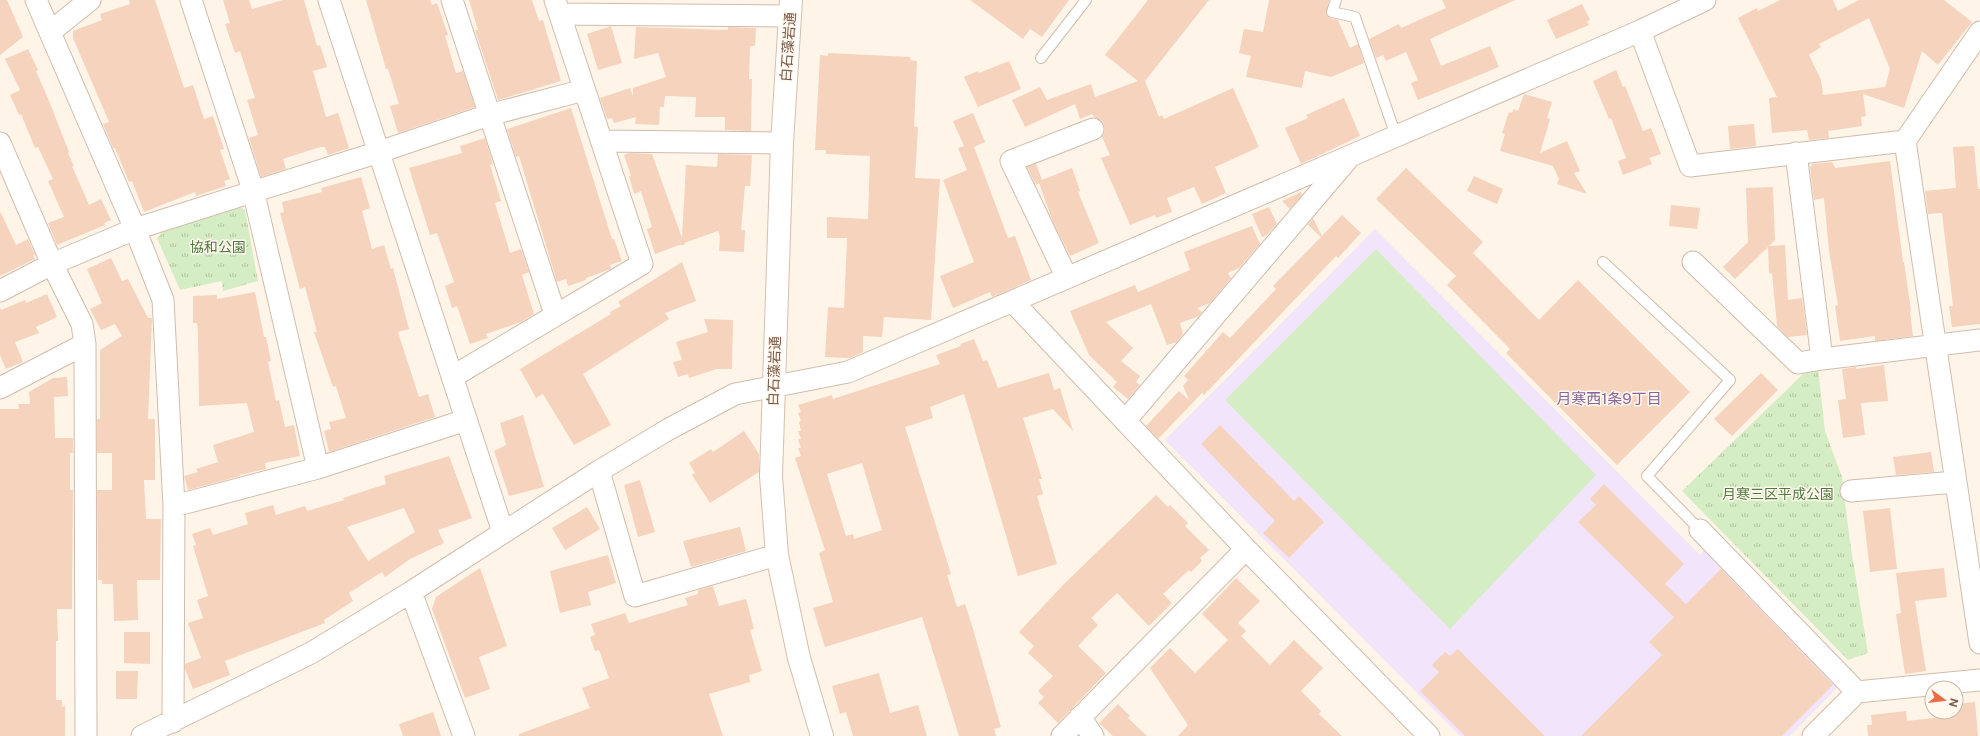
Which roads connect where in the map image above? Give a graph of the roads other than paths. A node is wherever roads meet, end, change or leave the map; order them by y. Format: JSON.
{"nodes":[{"id":1,"x":36,"y":0,"type":"edge"},
{"id":2,"x":90,"y":0,"type":"edge"},
{"id":3,"x":191,"y":0,"type":"edge"},
{"id":4,"x":329,"y":0,"type":"edge"},
{"id":5,"x":452,"y":0,"type":"edge"},
{"id":6,"x":1086,"y":0,"type":"edge"},
{"id":7,"x":1336,"y":0,"type":"edge"},
{"id":8,"x":1705,"y":0,"type":"edge"},
{"id":9,"x":558,"y":7,"type":"edge"},
{"id":10,"x":790,"y":8,"type":"edge"},
{"id":11,"x":1640,"y":31,"type":"junction"},
{"id":12,"x":50,"y":32,"type":"junction"},
{"id":13,"x":1980,"y":32,"type":"edge"},
{"id":14,"x":1041,"y":58,"type":"dead end"},
{"id":15,"x":584,"y":90,"type":"junction"},
{"id":16,"x":489,"y":115,"type":"junction"},
{"id":17,"x":1093,"y":129,"type":"dead end"},
{"id":18,"x":1396,"y":136,"type":"junction"},
{"id":19,"x":602,"y":141,"type":"junction"},
{"id":20,"x":1905,"y":141,"type":"junction"},
{"id":21,"x":0,"y":143,"type":"edge"},
{"id":22,"x":782,"y":143,"type":"junction"},
{"id":23,"x":379,"y":152,"type":"junction"},
{"id":24,"x":1796,"y":153,"type":"junction"},
{"id":25,"x":1350,"y":156,"type":"junction"},
{"id":26,"x":6,"y":174,"type":"edge"},
{"id":27,"x":253,"y":190,"type":"junction"},
{"id":28,"x":135,"y":229,"type":"junction"},
{"id":29,"x":1603,"y":262,"type":"dead end"},
{"id":30,"x":1693,"y":262,"type":"dead end"},
{"id":31,"x":52,"y":264,"type":"junction"},
{"id":32,"x":1067,"y":278,"type":"junction"},
{"id":33,"x":0,"y":291,"type":"edge"},
{"id":34,"x":1013,"y":302,"type":"junction"},
{"id":35,"x":556,"y":314,"type":"junction"},
{"id":36,"x":1980,"y":340,"type":"edge"},
{"id":37,"x":85,"y":344,"type":"junction"},
{"id":38,"x":1937,"y":345,"type":"junction"},
{"id":39,"x":1822,"y":359,"type":"junction"},
{"id":40,"x":452,"y":377,"type":"junction"},
{"id":41,"x":774,"y":386,"type":"junction"},
{"id":42,"x":0,"y":388,"type":"edge"},
{"id":43,"x":466,"y":420,"type":"junction"},
{"id":44,"x":1125,"y":421,"type":"junction"},
{"id":45,"x":318,"y":468,"type":"junction"},
{"id":46,"x":599,"y":471,"type":"junction"},
{"id":47,"x":1955,"y":482,"type":"junction"},
{"id":48,"x":1851,"y":491,"type":"dead end"},
{"id":49,"x":174,"y":506,"type":"junction"},
{"id":50,"x":1700,"y":530,"type":"joint"},
{"id":51,"x":503,"y":532,"type":"junction"},
{"id":52,"x":1246,"y":549,"type":"junction"},
{"id":53,"x":777,"y":555,"type":"junction"},
{"id":54,"x":411,"y":592,"type":"junction"},
{"id":55,"x":1980,"y":643,"type":"edge"},
{"id":56,"x":1980,"y":680,"type":"edge"},
{"id":57,"x":1857,"y":692,"type":"junction"},
{"id":58,"x":1080,"y":717,"type":"junction"},
{"id":59,"x":173,"y":722,"type":"junction"},
{"id":60,"x":86,"y":736,"type":"edge"},
{"id":61,"x":142,"y":736,"type":"edge"},
{"id":62,"x":464,"y":736,"type":"edge"},
{"id":63,"x":822,"y":736,"type":"edge"},
{"id":64,"x":1062,"y":736,"type":"edge"},
{"id":65,"x":1094,"y":736,"type":"edge"},
{"id":66,"x":1429,"y":736,"type":"edge"},
{"id":67,"x":1813,"y":736,"type":"edge"}],
"edges":[{"from":1,"to":12,"type":"street"},
{"from":2,"to":12,"type":"street"},
{"from":3,"to":27,"type":"street"},
{"from":4,"to":23,"type":"street"},
{"from":5,"to":16,"type":"street"},
{"from":6,"to":14,"type":"lane"},
{"from":7,"to":18,"type":"lane"},
{"from":8,"to":11,"type":"street"},
{"from":9,"to":10,"type":"street"},
{"from":9,"to":15,"type":"street"},
{"from":10,"to":22,"type":"main road","name":"白石藻岩通"},
{"from":11,"to":18,"type":"street"},
{"from":11,"to":24,"type":"street"},
{"from":12,"to":28,"type":"street"},
{"from":13,"to":20,"type":"street"},
{"from":15,"to":16,"type":"street"},
{"from":15,"to":19,"type":"street"},
{"from":16,"to":23,"type":"street"},
{"from":16,"to":35,"type":"street"},
{"from":17,"to":32,"type":"street"},
{"from":18,"to":25,"type":"street"},
{"from":19,"to":22,"type":"street"},
{"from":19,"to":35,"type":"street"},
{"from":20,"to":24,"type":"street"},
{"from":20,"to":38,"type":"street"},
{"from":21,"to":26,"type":"street"},
{"from":22,"to":41,"type":"main road","name":"白石藻岩通"},
{"from":23,"to":27,"type":"street"},
{"from":23,"to":40,"type":"street"},
{"from":24,"to":39,"type":"street"},
{"from":25,"to":32,"type":"street"},
{"from":25,"to":44,"type":"street"},
{"from":26,"to":31,"type":"street"},
{"from":27,"to":28,"type":"street"},
{"from":27,"to":45,"type":"street"},
{"from":28,"to":31,"type":"street"},
{"from":28,"to":49,"type":"street"},
{"from":29,"to":50,"type":"lane"},
{"from":30,"to":39,"type":"street"},
{"from":31,"to":33,"type":"street"},
{"from":31,"to":37,"type":"street"},
{"from":32,"to":34,"type":"street"},
{"from":34,"to":41,"type":"street"},
{"from":34,"to":44,"type":"street"},
{"from":35,"to":40,"type":"street"},
{"from":36,"to":38,"type":"street"},
{"from":37,"to":42,"type":"street"},
{"from":37,"to":60,"type":"street"},
{"from":38,"to":39,"type":"street"},
{"from":38,"to":47,"type":"street"},
{"from":40,"to":43,"type":"street"},
{"from":41,"to":46,"type":"street"},
{"from":41,"to":53,"type":"main road","name":"白石藻岩通"},
{"from":43,"to":45,"type":"street"},
{"from":43,"to":51,"type":"street"},
{"from":44,"to":52,"type":"street"},
{"from":45,"to":49,"type":"street"},
{"from":46,"to":51,"type":"street"},
{"from":46,"to":53,"type":"street"},
{"from":47,"to":48,"type":"street"},
{"from":47,"to":55,"type":"street"},
{"from":49,"to":59,"type":"street"},
{"from":50,"to":57,"type":"street"},
{"from":51,"to":54,"type":"street"},
{"from":52,"to":58,"type":"street"},
{"from":52,"to":66,"type":"street"},
{"from":53,"to":63,"type":"main road","name":"白石藻岩通"},
{"from":54,"to":59,"type":"street"},
{"from":54,"to":62,"type":"street"},
{"from":56,"to":57,"type":"street"},
{"from":57,"to":67,"type":"street"},
{"from":58,"to":64,"type":"street"},
{"from":58,"to":65,"type":"street"},
{"from":59,"to":61,"type":"street"}]}
